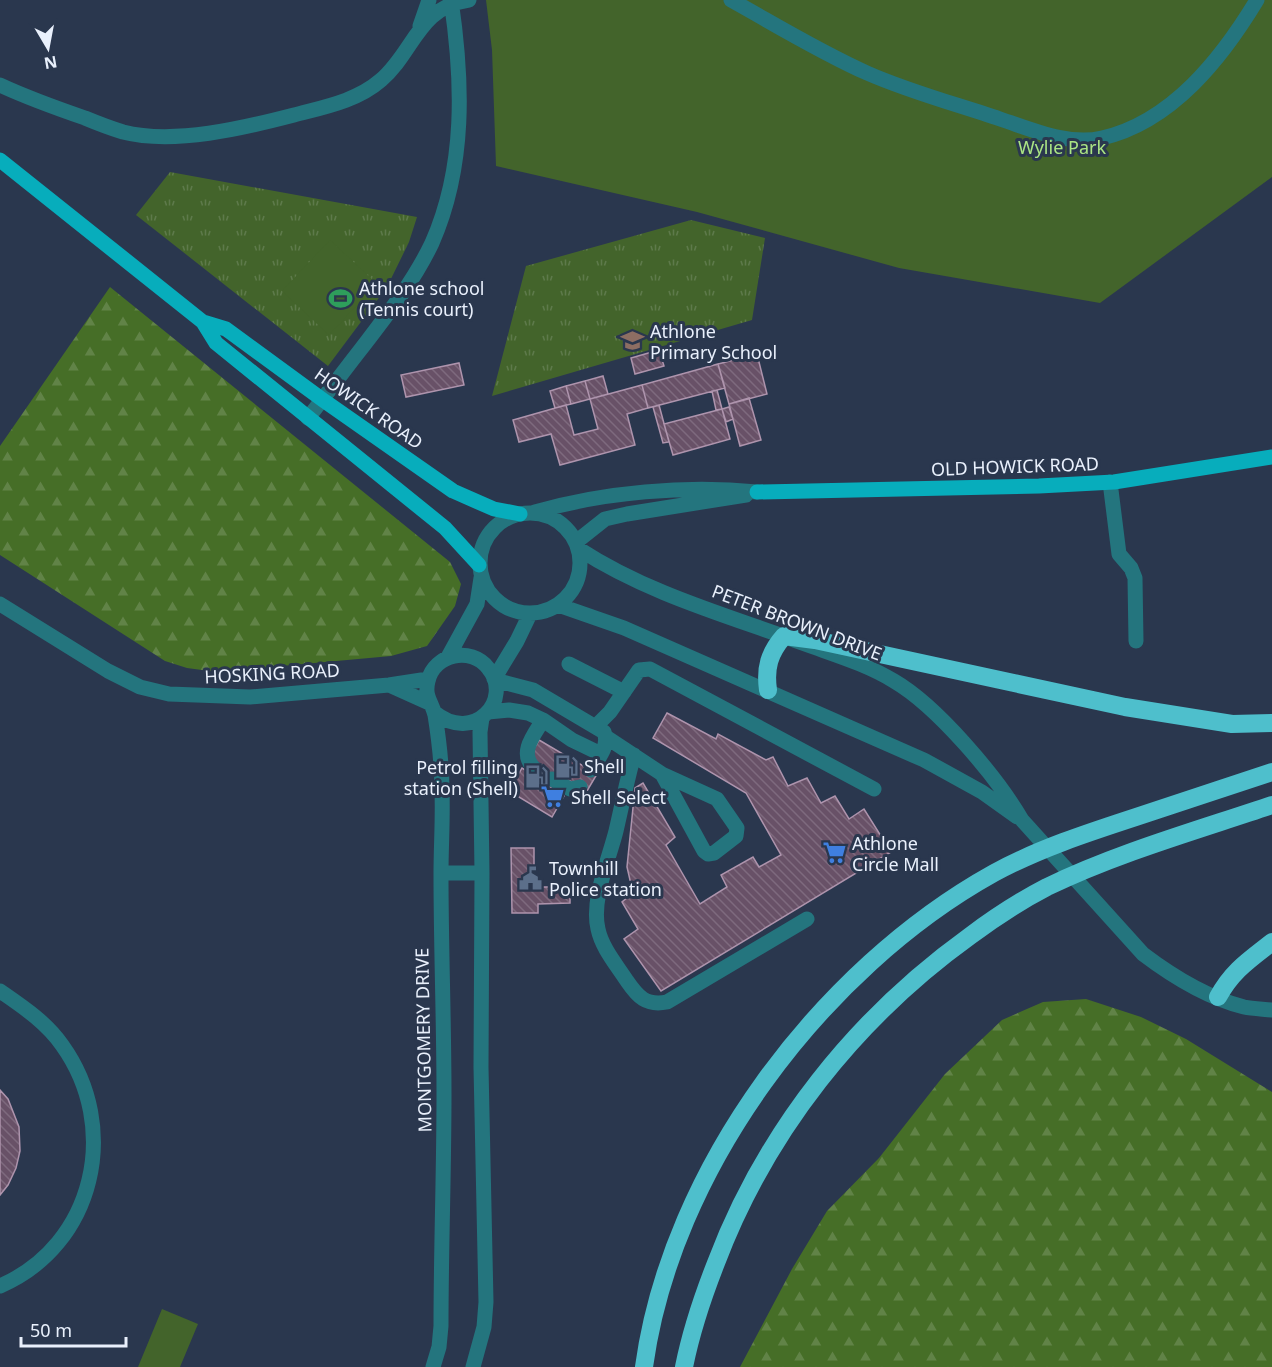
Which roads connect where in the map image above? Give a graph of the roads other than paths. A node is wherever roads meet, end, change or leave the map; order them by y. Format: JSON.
{"nodes":[{"id":1,"x":429,"y":0,"type":"edge"},
{"id":2,"x":469,"y":0,"type":"edge"},
{"id":3,"x":731,"y":0,"type":"edge"},
{"id":4,"x":1257,"y":0,"type":"edge"},
{"id":5,"x":452,"y":1,"type":"edge"},
{"id":6,"x":419,"y":29,"type":"junction"},
{"id":7,"x":0,"y":86,"type":"edge"},
{"id":8,"x":0,"y":160,"type":"edge"},
{"id":9,"x":203,"y":322,"type":"junction"},
{"id":10,"x":323,"y":400,"type":"junction"},
{"id":11,"x":309,"y":418,"type":"junction"},
{"id":12,"x":1272,"y":457,"type":"edge"},
{"id":13,"x":1110,"y":482,"type":"junction"},
{"id":14,"x":757,"y":492,"type":"junction"},
{"id":15,"x":526,"y":513,"type":"junction"},
{"id":16,"x":578,"y":546,"type":"junction"},
{"id":17,"x":480,"y":572,"type":"junction"},
{"id":18,"x":0,"y":604,"type":"edge"},
{"id":19,"x":558,"y":605,"type":"junction"},
{"id":20,"x":530,"y":614,"type":"junction"},
{"id":21,"x":784,"y":636,"type":"junction"},
{"id":22,"x":1136,"y":641,"type":"dead end"},
{"id":23,"x":448,"y":657,"type":"junction"},
{"id":24,"x":569,"y":664,"type":"dead end"},
{"id":25,"x":428,"y":679,"type":"junction"},
{"id":26,"x":495,"y":679,"type":"junction"},
{"id":27,"x":389,"y":685,"type":"junction"},
{"id":28,"x":768,"y":690,"type":"junction"},
{"id":29,"x":624,"y":692,"type":"junction"},
{"id":30,"x":432,"y":708,"type":"junction"},
{"id":31,"x":485,"y":715,"type":"junction"},
{"id":32,"x":543,"y":720,"type":"junction"},
{"id":33,"x":1272,"y":723,"type":"edge"},
{"id":34,"x":601,"y":731,"type":"junction"},
{"id":35,"x":601,"y":754,"type":"junction"},
{"id":36,"x":634,"y":755,"type":"junction"},
{"id":37,"x":533,"y":767,"type":"dead end"},
{"id":38,"x":591,"y":770,"type":"dead end"},
{"id":39,"x":1272,"y":772,"type":"edge"},
{"id":40,"x":662,"y":774,"type":"junction"},
{"id":41,"x":552,"y":779,"type":"tunnel mouth"},
{"id":42,"x":580,"y":787,"type":"dead end"},
{"id":43,"x":874,"y":789,"type":"dead end"},
{"id":44,"x":1272,"y":805,"type":"edge"},
{"id":45,"x":1022,"y":820,"type":"junction"},
{"id":46,"x":441,"y":873,"type":"junction"},
{"id":47,"x":482,"y":873,"type":"junction"},
{"id":48,"x":807,"y":920,"type":"dead end"},
{"id":49,"x":1272,"y":942,"type":"edge"},
{"id":50,"x":0,"y":991,"type":"edge"},
{"id":51,"x":1218,"y":997,"type":"junction"},
{"id":52,"x":1272,"y":1010,"type":"edge"},
{"id":53,"x":0,"y":1286,"type":"edge"},
{"id":54,"x":433,"y":1367,"type":"edge"},
{"id":55,"x":473,"y":1367,"type":"edge"},
{"id":56,"x":644,"y":1367,"type":"edge"},
{"id":57,"x":684,"y":1367,"type":"edge"}],
"edges":[{"from":1,"to":6,"type":"street"},
{"from":2,"to":5,"type":"street"},
{"from":3,"to":4,"type":"street"},
{"from":5,"to":6,"type":"street"},
{"from":5,"to":10,"type":"street"},
{"from":6,"to":7,"type":"street"},
{"from":8,"to":9,"type":"main road","name":"HOWICK ROAD"},
{"from":9,"to":10,"type":"main road","name":"HOWICK ROAD"},
{"from":9,"to":11,"type":"main road","name":"HOWICK ROAD"},
{"from":10,"to":11,"type":"street"},
{"from":10,"to":15,"type":"main road","name":"HOWICK ROAD"},
{"from":11,"to":17,"type":"main road","name":"HOWICK ROAD"},
{"from":12,"to":13,"type":"main road","name":"OLD HOWICK ROAD"},
{"from":13,"to":14,"type":"main road","name":"OLD HOWICK ROAD"},
{"from":13,"to":22,"type":"street"},
{"from":14,"to":15,"type":"street","name":"OLD HOWICK ROAD"},
{"from":14,"to":16,"type":"street","name":"OLD HOWICK ROAD"},
{"from":15,"to":16,"type":"street"},
{"from":15,"to":17,"type":"street"},
{"from":16,"to":19,"type":"street"},
{"from":16,"to":21,"type":"street","name":"PETER BROWN DRIVE"},
{"from":17,"to":20,"type":"street"},
{"from":17,"to":23,"type":"street"},
{"from":18,"to":27,"type":"street","name":"HOSKING ROAD"},
{"from":19,"to":20,"type":"street"},
{"from":19,"to":28,"type":"street","name":"PETER BROWN DRIVE"},
{"from":20,"to":26,"type":"street"},
{"from":21,"to":28,"type":"highway"},
{"from":21,"to":33,"type":"highway"},
{"from":21,"to":45,"type":"street","name":"PETER BROWN DRIVE"},
{"from":23,"to":25,"type":"street"},
{"from":23,"to":26,"type":"street"},
{"from":24,"to":29,"type":"street"},
{"from":25,"to":27,"type":"street","name":"HOSKING ROAD"},
{"from":25,"to":30,"type":"street"},
{"from":26,"to":31,"type":"street"},
{"from":26,"to":34,"type":"street"},
{"from":27,"to":30,"type":"street"},
{"from":28,"to":45,"type":"street","name":"PETER BROWN DRIVE"},
{"from":29,"to":34,"type":"street"},
{"from":29,"to":43,"type":"street"},
{"from":30,"to":31,"type":"street"},
{"from":30,"to":46,"type":"street","name":"MONTGOMERY DRIVE"},
{"from":31,"to":32,"type":"street"},
{"from":31,"to":47,"type":"street"},
{"from":32,"to":35,"type":"street"},
{"from":32,"to":37,"type":"street"},
{"from":34,"to":35,"type":"street"},
{"from":34,"to":36,"type":"street"},
{"from":35,"to":38,"type":"street"},
{"from":36,"to":40,"type":"street"},
{"from":36,"to":48,"type":"street"},
{"from":39,"to":56,"type":"highway"},
{"from":40,"to":40,"type":"street"},
{"from":41,"to":42,"type":"street"},
{"from":44,"to":57,"type":"highway"},
{"from":45,"to":51,"type":"street","name":"PETER BROWN DRIVE"},
{"from":46,"to":47,"type":"street"},
{"from":46,"to":54,"type":"street","name":"MONTGOMERY DRIVE"},
{"from":47,"to":55,"type":"street"},
{"from":49,"to":51,"type":"highway"},
{"from":50,"to":53,"type":"street"},
{"from":51,"to":52,"type":"street","name":"PETER BROWN DRIVE"}]}
